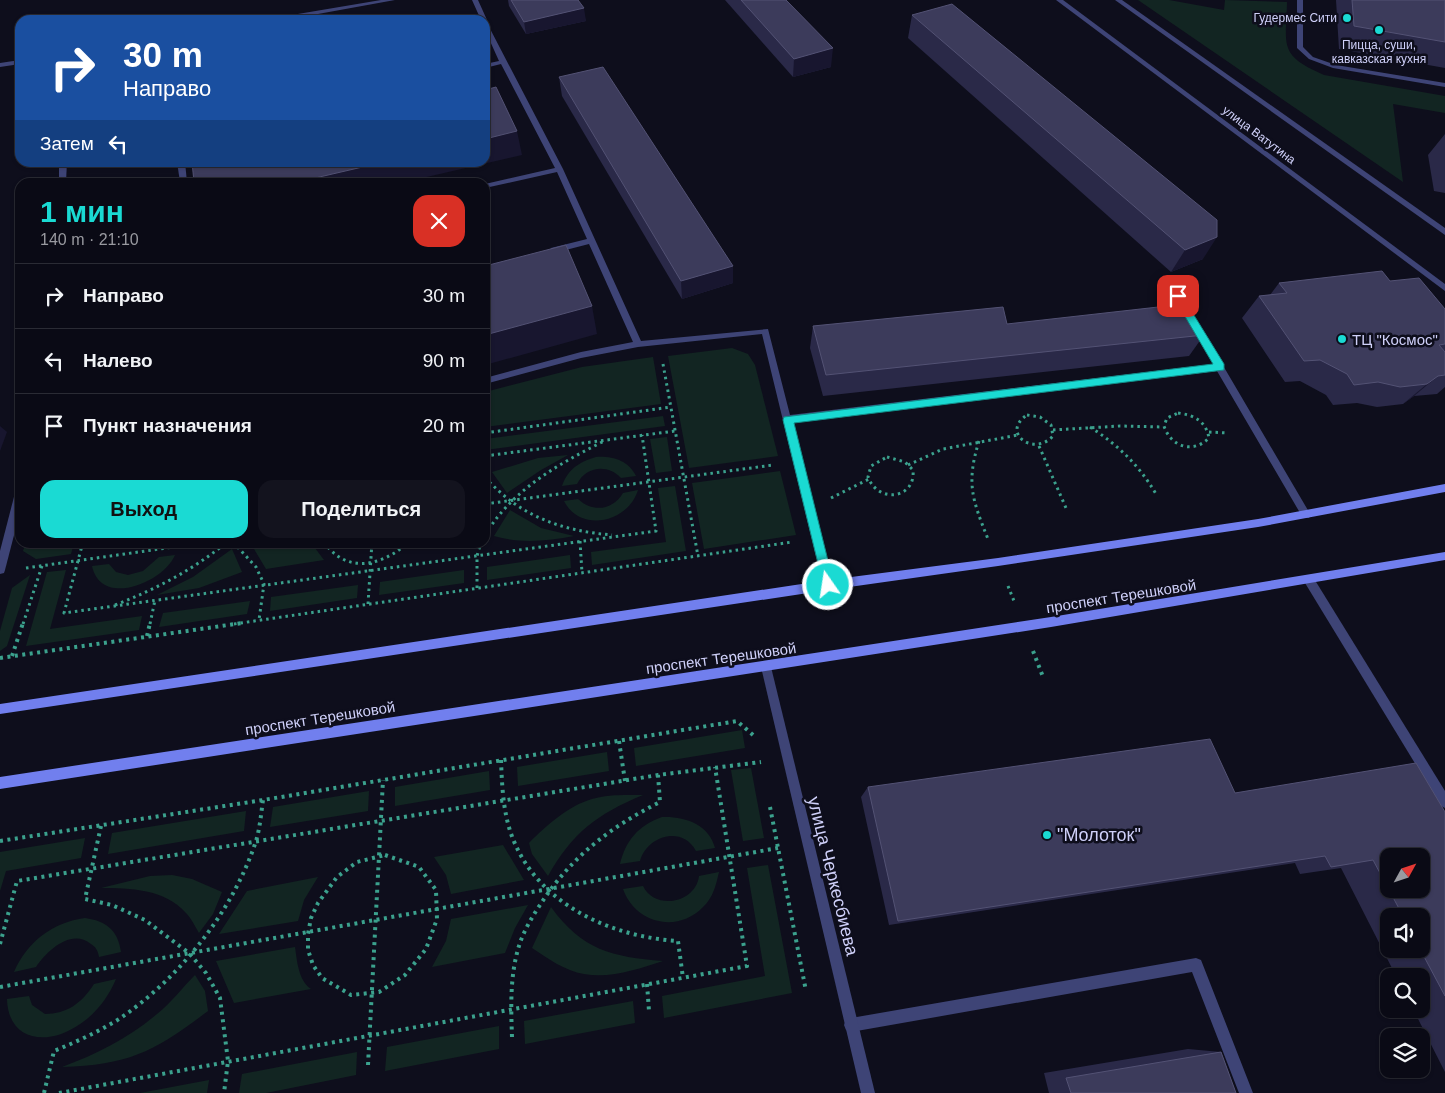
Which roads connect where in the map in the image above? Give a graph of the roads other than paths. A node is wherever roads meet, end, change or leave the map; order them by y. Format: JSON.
{"nodes":[{"id":1,"x":392,"y":0,"type":"edge"},
{"id":2,"x":475,"y":0,"type":"edge"},
{"id":3,"x":1059,"y":0,"type":"edge"},
{"id":4,"x":1118,"y":0,"type":"edge"},
{"id":5,"x":1300,"y":0,"type":"edge"},
{"id":6,"x":304,"y":15,"type":"edge"},
{"id":7,"x":481,"y":15,"type":"edge"},
{"id":8,"x":490,"y":34,"type":"edge"},
{"id":9,"x":503,"y":62,"type":"junction"},
{"id":10,"x":15,"y":63,"type":"edge"},
{"id":11,"x":0,"y":65,"type":"edge"},
{"id":12,"x":490,"y":65,"type":"edge"},
{"id":13,"x":1445,"y":85,"type":"edge"},
{"id":14,"x":560,"y":169,"type":"junction"},
{"id":15,"x":490,"y":185,"type":"edge"},
{"id":16,"x":1445,"y":232,"type":"edge"},
{"id":17,"x":590,"y":241,"type":"junction"},
{"id":18,"x":542,"y":253,"type":"edge"},
{"id":19,"x":1445,"y":288,"type":"edge"},
{"id":20,"x":1178,"y":296,"type":"dead end"},
{"id":21,"x":638,"y":344,"type":"junction"},
{"id":22,"x":1220,"y":367,"type":"junction"},
{"id":23,"x":490,"y":380,"type":"edge"},
{"id":24,"x":788,"y":420,"type":"junction"},
{"id":25,"x":1445,"y":488,"type":"edge"},
{"id":26,"x":15,"y":512,"type":"edge"},
{"id":27,"x":1306,"y":515,"type":"junction"},
{"id":28,"x":1445,"y":556,"type":"edge"},
{"id":29,"x":0,"y":570,"type":"edge"},
{"id":30,"x":1309,"y":580,"type":"junction"},
{"id":31,"x":828,"y":585,"type":"junction"},
{"id":32,"x":766,"y":667,"type":"junction"},
{"id":33,"x":0,"y":709,"type":"edge"},
{"id":34,"x":0,"y":783,"type":"edge"},
{"id":35,"x":1445,"y":802,"type":"edge"},
{"id":36,"x":851,"y":1025,"type":"junction"},
{"id":37,"x":868,"y":1093,"type":"edge"},
{"id":38,"x":1246,"y":1093,"type":"edge"}],
"edges":[{"from":1,"to":6,"type":"street"},
{"from":2,"to":7,"type":"street"},
{"from":3,"to":19,"type":"street","name":"улица Ватутина"},
{"from":4,"to":16,"type":"street"},
{"from":5,"to":13,"type":"street"},
{"from":8,"to":9,"type":"street"},
{"from":9,"to":12,"type":"street"},
{"from":9,"to":14,"type":"street"},
{"from":10,"to":11,"type":"street"},
{"from":14,"to":15,"type":"street"},
{"from":14,"to":17,"type":"street"},
{"from":17,"to":18,"type":"street"},
{"from":17,"to":21,"type":"street"},
{"from":20,"to":22,"type":"street"},
{"from":21,"to":23,"type":"street"},
{"from":21,"to":24,"type":"street"},
{"from":22,"to":24,"type":"street"},
{"from":22,"to":27,"type":"street"},
{"from":24,"to":31,"type":"street"},
{"from":25,"to":27,"type":"main road"},
{"from":26,"to":29,"type":"street"},
{"from":27,"to":31,"type":"main road"},
{"from":28,"to":30,"type":"main road","name":"проспект Терешковой"},
{"from":30,"to":32,"type":"main road","name":"проспект Терешковой"},
{"from":30,"to":35,"type":"street"},
{"from":31,"to":33,"type":"main road"},
{"from":32,"to":34,"type":"main road","name":"проспект Терешковой"},
{"from":32,"to":36,"type":"street","name":"улица Черкесбиева"},
{"from":36,"to":37,"type":"street","name":"улица Черкесбиева"},
{"from":36,"to":38,"type":"street"}]}
